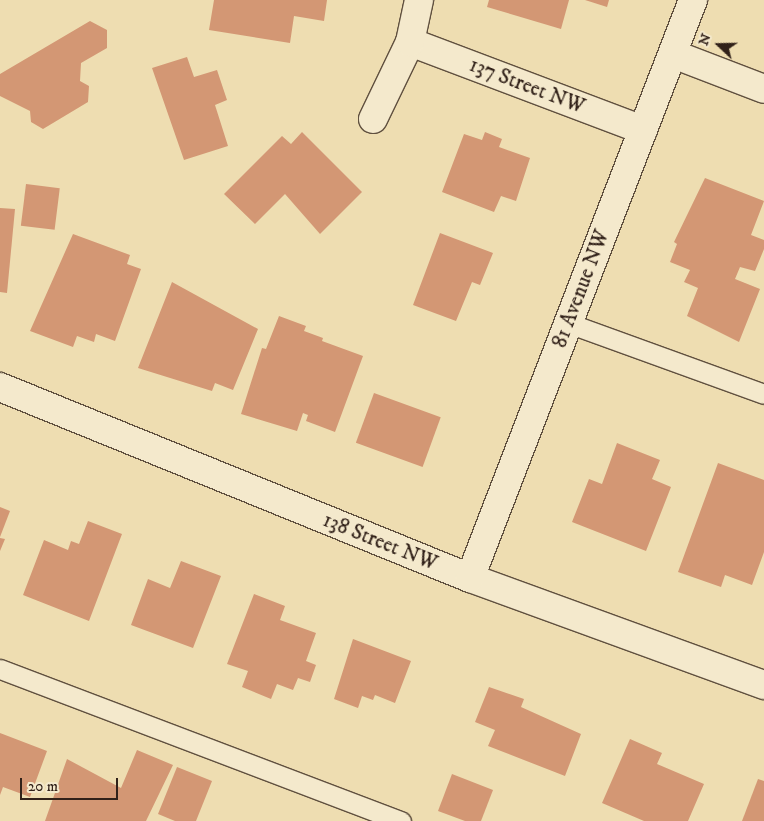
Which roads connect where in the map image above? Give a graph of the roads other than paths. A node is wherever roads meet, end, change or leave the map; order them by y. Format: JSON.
{"nodes":[{"id":1,"x":419,"y":0,"type":"edge"},
{"id":2,"x":693,"y":0,"type":"edge"},
{"id":3,"x":410,"y":42,"type":"junction"},
{"id":4,"x":673,"y":54,"type":"junction"},
{"id":5,"x":764,"y":89,"type":"edge"},
{"id":6,"x":373,"y":119,"type":"dead end"},
{"id":7,"x":643,"y":130,"type":"junction"},
{"id":8,"x":568,"y":323,"type":"junction"},
{"id":9,"x":0,"y":387,"type":"edge"},
{"id":10,"x":764,"y":394,"type":"edge"},
{"id":11,"x":470,"y":578,"type":"junction"},
{"id":12,"x":0,"y":669,"type":"edge"},
{"id":13,"x":764,"y":685,"type":"edge"},
{"id":14,"x":401,"y":821,"type":"edge"}],
"edges":[{"from":1,"to":3,"type":"street"},
{"from":2,"to":4,"type":"street","name":"81 Avenue NW"},
{"from":3,"to":6,"type":"street"},
{"from":3,"to":7,"type":"street","name":"137 Street NW"},
{"from":4,"to":5,"type":"street"},
{"from":4,"to":7,"type":"street","name":"81 Avenue NW"},
{"from":7,"to":8,"type":"street","name":"81 Avenue NW"},
{"from":8,"to":10,"type":"lane"},
{"from":8,"to":11,"type":"street","name":"81 Avenue NW"},
{"from":9,"to":11,"type":"street","name":"138 Street NW"},
{"from":11,"to":13,"type":"street","name":"138 Street NW"},
{"from":12,"to":14,"type":"lane"}]}
